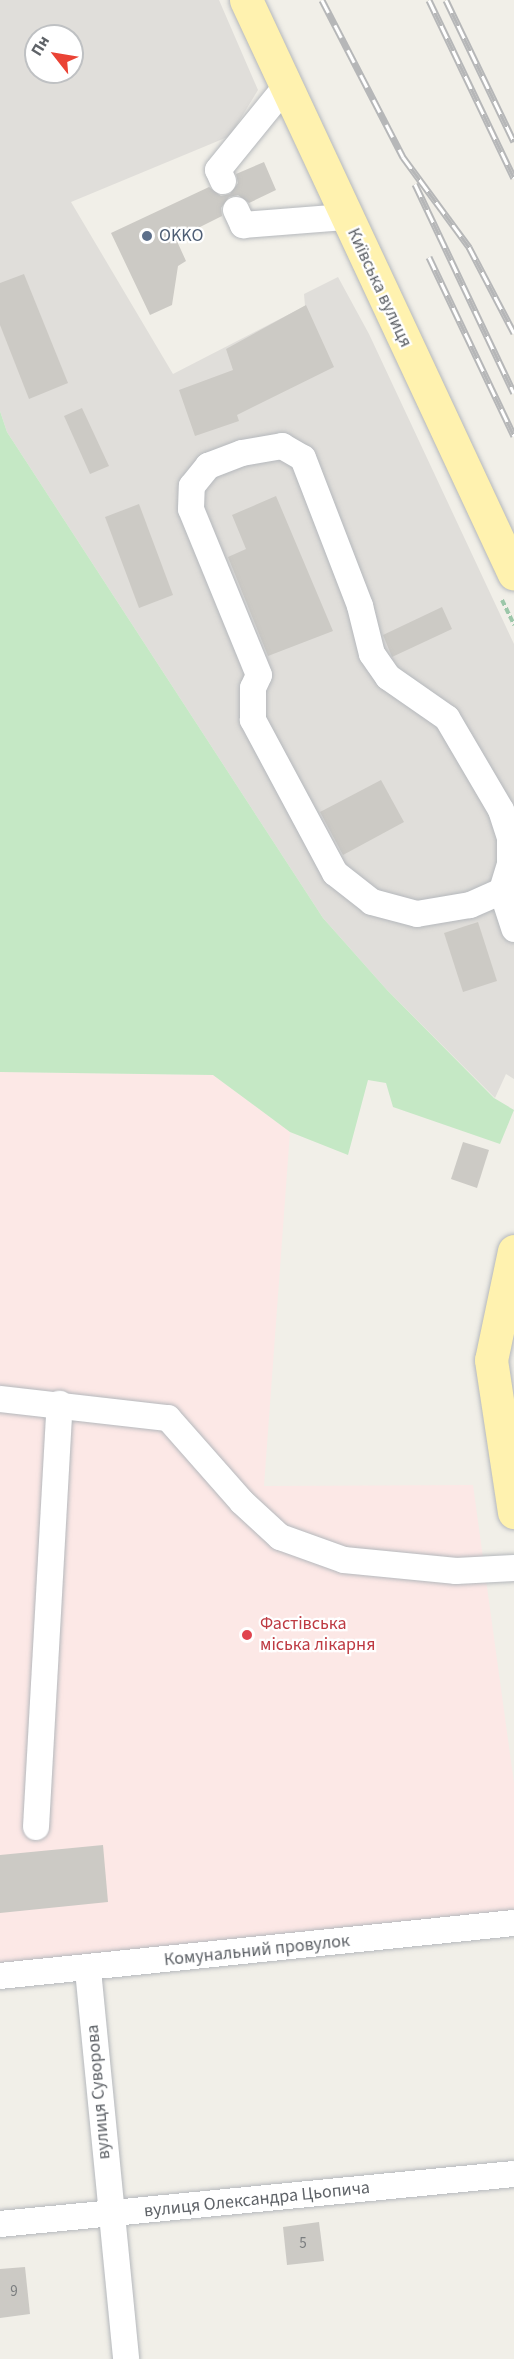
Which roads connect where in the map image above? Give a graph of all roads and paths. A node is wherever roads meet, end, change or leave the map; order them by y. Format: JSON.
{"nodes":[{"id":1,"x":246,"y":0,"type":"edge"},
{"id":2,"x":287,"y":85,"type":"junction"},
{"id":3,"x":223,"y":181,"type":"dead end"},
{"id":4,"x":236,"y":210,"type":"dead end"},
{"id":5,"x":345,"y":217,"type":"junction"},
{"id":6,"x":514,"y":574,"type":"edge"},
{"id":7,"x":502,"y":891,"type":"junction"},
{"id":8,"x":514,"y":929,"type":"edge"},
{"id":9,"x":514,"y":1251,"type":"edge"},
{"id":10,"x":0,"y":1399,"type":"edge"},
{"id":11,"x":60,"y":1404,"type":"junction"},
{"id":12,"x":509,"y":1440,"type":"edge"},
{"id":13,"x":514,"y":1512,"type":"edge"},
{"id":14,"x":514,"y":1568,"type":"edge"},
{"id":15,"x":36,"y":1827,"type":"dead end"},
{"id":16,"x":514,"y":1923,"type":"edge"},
{"id":17,"x":88,"y":1970,"type":"junction"},
{"id":18,"x":0,"y":1976,"type":"edge"},
{"id":19,"x":514,"y":2174,"type":"edge"},
{"id":20,"x":110,"y":2215,"type":"junction"},
{"id":21,"x":0,"y":2224,"type":"edge"},
{"id":22,"x":126,"y":2359,"type":"edge"}],
"edges":[{"from":1,"to":2,"type":"main road","name":"Київська вулиця"},
{"from":2,"to":3,"type":"street"},
{"from":2,"to":5,"type":"main road","name":"Київська вулиця"},
{"from":4,"to":5,"type":"street"},
{"from":5,"to":6,"type":"main road","name":"Київська вулиця"},
{"from":7,"to":7,"type":"street"},
{"from":7,"to":8,"type":"street"},
{"from":9,"to":12,"type":"main road"},
{"from":10,"to":11,"type":"street"},
{"from":11,"to":14,"type":"street"},
{"from":11,"to":15,"type":"street"},
{"from":12,"to":13,"type":"main road"},
{"from":16,"to":17,"type":"street","name":"Комунальний провулок"},
{"from":17,"to":18,"type":"street","name":"Комунальний провулок"},
{"from":17,"to":20,"type":"street","name":"вулиця Суворова"},
{"from":19,"to":20,"type":"street","name":"вулиця Олександра Цьопича"},
{"from":20,"to":21,"type":"street","name":"вулиця Олександра Цьопича"},
{"from":20,"to":22,"type":"street","name":"вулиця Суворова"}]}
